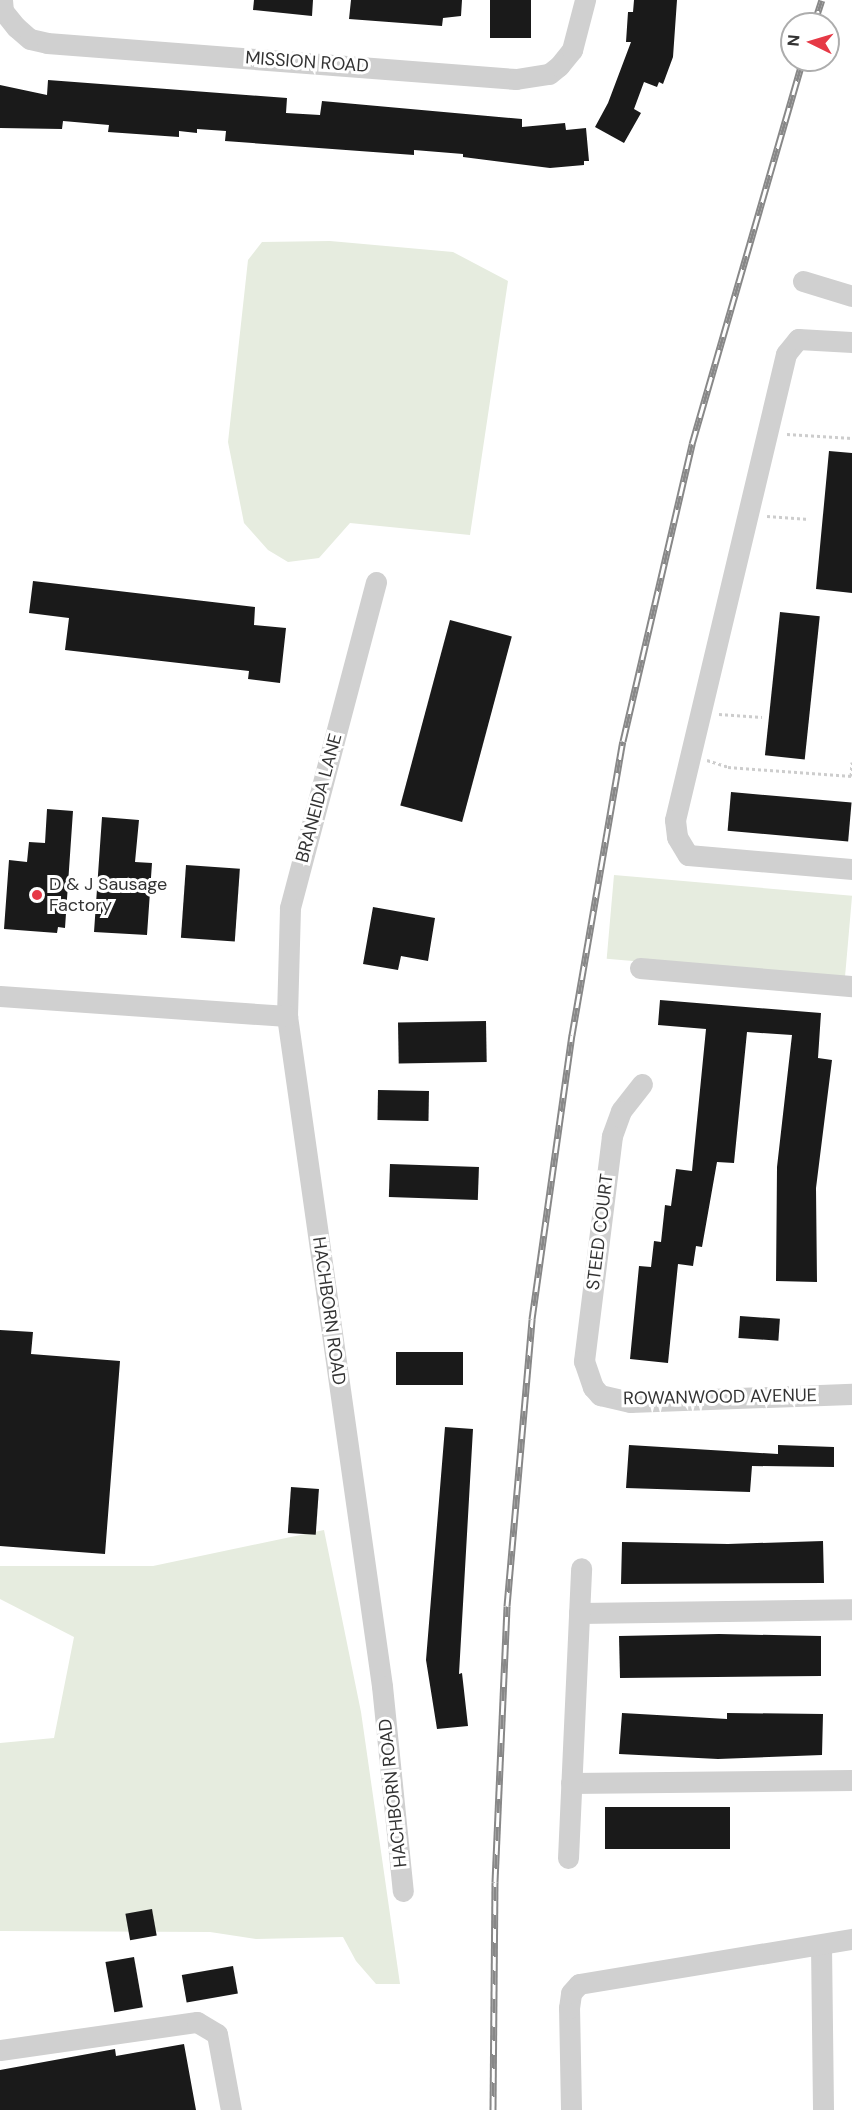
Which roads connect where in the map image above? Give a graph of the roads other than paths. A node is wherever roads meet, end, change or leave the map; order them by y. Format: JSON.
{"nodes":[{"id":1,"x":2,"y":0,"type":"edge"},
{"id":2,"x":585,"y":0,"type":"edge"},
{"id":3,"x":803,"y":281,"type":"dead end"},
{"id":4,"x":852,"y":296,"type":"edge"},
{"id":5,"x":852,"y":342,"type":"edge"},
{"id":6,"x":376,"y":582,"type":"dead end"},
{"id":7,"x":852,"y":869,"type":"edge"},
{"id":8,"x":640,"y":968,"type":"dead end"},
{"id":9,"x":852,"y":986,"type":"edge"},
{"id":10,"x":0,"y":996,"type":"edge"},
{"id":11,"x":287,"y":1017,"type":"junction"},
{"id":12,"x":642,"y":1084,"type":"dead end"},
{"id":13,"x":593,"y":1387,"type":"joint"},
{"id":14,"x":852,"y":1394,"type":"edge"},
{"id":15,"x":581,"y":1568,"type":"dead end"},
{"id":16,"x":852,"y":1609,"type":"edge"},
{"id":17,"x":579,"y":1612,"type":"junction"},
{"id":18,"x":852,"y":1780,"type":"edge"},
{"id":19,"x":571,"y":1783,"type":"junction"},
{"id":20,"x":568,"y":1858,"type":"dead end"},
{"id":21,"x":403,"y":1891,"type":"dead end"},
{"id":22,"x":852,"y":1939,"type":"edge"},
{"id":23,"x":821,"y":1945,"type":"junction"},
{"id":24,"x":0,"y":2050,"type":"edge"},
{"id":25,"x":231,"y":2110,"type":"edge"},
{"id":26,"x":571,"y":2110,"type":"edge"},
{"id":27,"x":823,"y":2110,"type":"edge"}],
"edges":[{"from":1,"to":2,"type":"street","name":"MISSION ROAD"},
{"from":3,"to":4,"type":"street"},
{"from":5,"to":7,"type":"street"},
{"from":6,"to":11,"type":"street","name":"BRANEIDA LANE"},
{"from":8,"to":9,"type":"street"},
{"from":10,"to":11,"type":"street"},
{"from":11,"to":21,"type":"street","name":"HACHBORN ROAD"},
{"from":12,"to":13,"type":"street","name":"STEED COURT"},
{"from":13,"to":14,"type":"street","name":"ROWANWOOD AVENUE"},
{"from":15,"to":17,"type":"street"},
{"from":16,"to":17,"type":"street"},
{"from":17,"to":19,"type":"street"},
{"from":18,"to":19,"type":"street"},
{"from":19,"to":20,"type":"street"},
{"from":22,"to":23,"type":"street"},
{"from":23,"to":26,"type":"street"},
{"from":23,"to":27,"type":"street"},
{"from":24,"to":25,"type":"street"}]}
